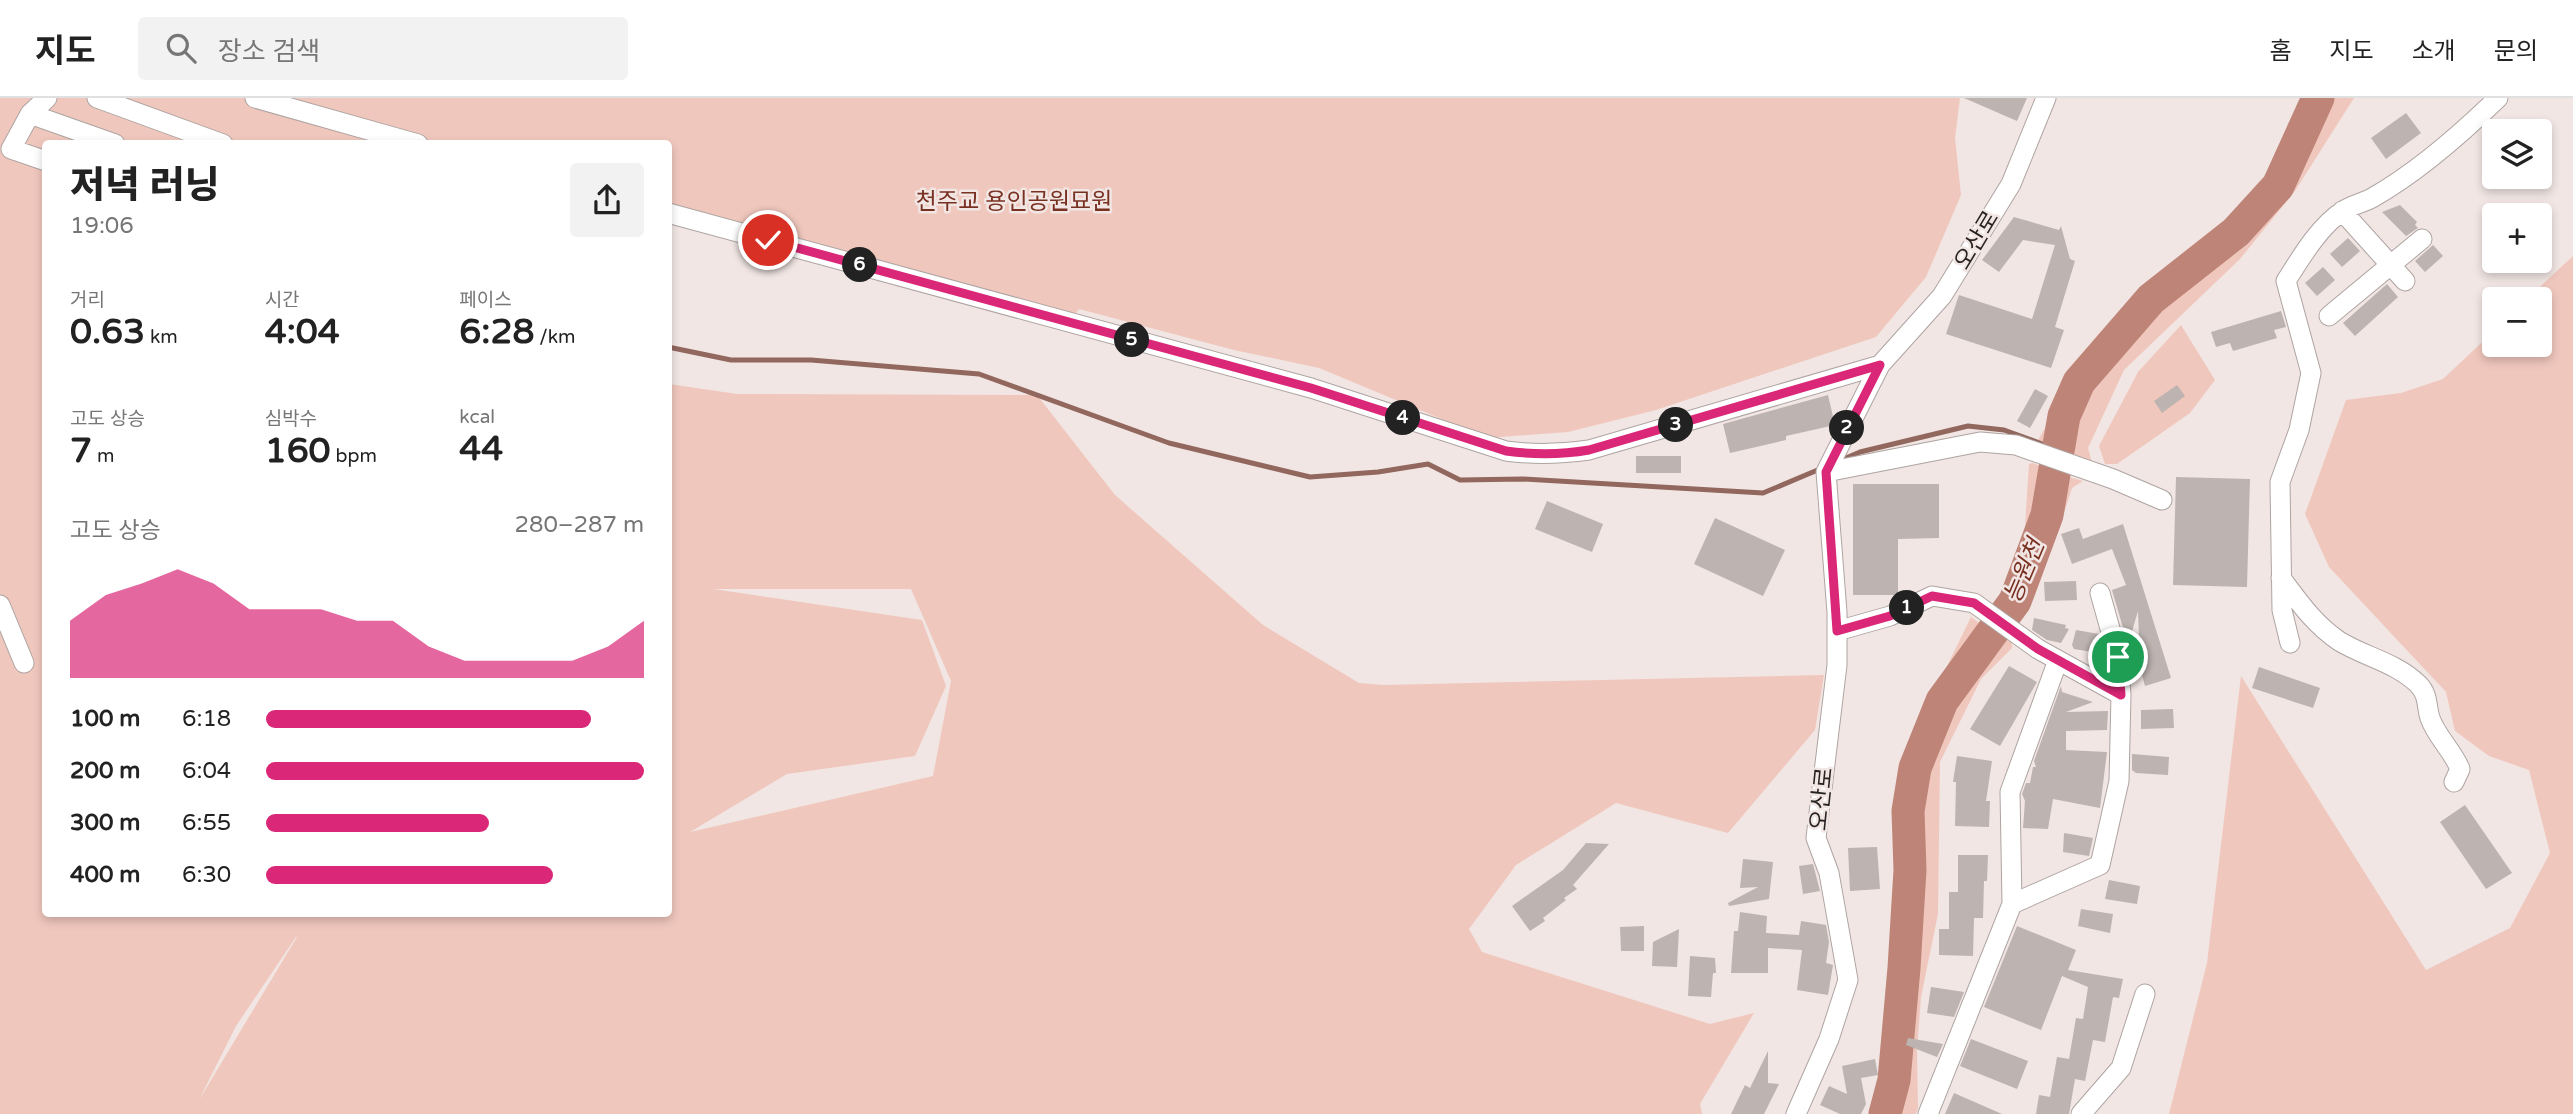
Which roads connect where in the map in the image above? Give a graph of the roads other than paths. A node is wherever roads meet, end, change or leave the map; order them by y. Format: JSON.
{"nodes":[{"id":1,"x":47,"y":98,"type":"edge"},
{"id":2,"x":97,"y":98,"type":"edge"},
{"id":3,"x":256,"y":98,"type":"edge"},
{"id":4,"x":2046,"y":98,"type":"edge"},
{"id":5,"x":2498,"y":98,"type":"edge"},
{"id":6,"x":30,"y":114,"type":"junction"},
{"id":7,"x":104,"y":140,"type":"edge"},
{"id":8,"x":212,"y":140,"type":"edge"},
{"id":9,"x":404,"y":140,"type":"edge"},
{"id":10,"x":42,"y":160,"type":"edge"},
{"id":11,"x":2342,"y":211,"type":"junction"},
{"id":12,"x":672,"y":214,"type":"edge"},
{"id":13,"x":2421,"y":239,"type":"dead end"},
{"id":14,"x":2390,"y":265,"type":"junction"},
{"id":15,"x":2406,"y":281,"type":"dead end"},
{"id":16,"x":2329,"y":316,"type":"dead end"},
{"id":17,"x":1880,"y":365,"type":"junction"},
{"id":18,"x":1827,"y":471,"type":"junction"},
{"id":19,"x":2162,"y":500,"type":"dead end"},
{"id":20,"x":2281,"y":578,"type":"junction"},
{"id":21,"x":2101,"y":593,"type":"dead end"},
{"id":22,"x":0,"y":605,"type":"edge"},
{"id":23,"x":1837,"y":631,"type":"junction"},
{"id":24,"x":2290,"y":643,"type":"dead end"},
{"id":25,"x":2058,"y":660,"type":"junction"},
{"id":26,"x":24,"y":663,"type":"dead end"},
{"id":27,"x":2121,"y":695,"type":"junction"},
{"id":28,"x":2454,"y":782,"type":"dead end"},
{"id":29,"x":2012,"y":904,"type":"junction"},
{"id":30,"x":2145,"y":994,"type":"dead end"},
{"id":31,"x":1796,"y":1114,"type":"edge"},
{"id":32,"x":1928,"y":1114,"type":"edge"},
{"id":33,"x":2081,"y":1114,"type":"edge"}],
"edges":[{"from":1,"to":6,"type":"street"},
{"from":2,"to":8,"type":"street"},
{"from":3,"to":9,"type":"street"},
{"from":4,"to":17,"type":"street","name":"오산로"},
{"from":5,"to":11,"type":"street"},
{"from":6,"to":7,"type":"street"},
{"from":6,"to":10,"type":"street"},
{"from":11,"to":14,"type":"street"},
{"from":11,"to":20,"type":"street"},
{"from":12,"to":17,"type":"street"},
{"from":13,"to":14,"type":"street"},
{"from":14,"to":15,"type":"street"},
{"from":14,"to":16,"type":"street"},
{"from":17,"to":18,"type":"street","name":"오산로"},
{"from":18,"to":19,"type":"street"},
{"from":18,"to":23,"type":"street","name":"오산로"},
{"from":20,"to":24,"type":"street"},
{"from":20,"to":28,"type":"street"},
{"from":21,"to":27,"type":"street"},
{"from":22,"to":26,"type":"street"},
{"from":23,"to":25,"type":"street"},
{"from":23,"to":31,"type":"street","name":"오산로"},
{"from":25,"to":27,"type":"street"},
{"from":25,"to":29,"type":"street"},
{"from":27,"to":29,"type":"street"},
{"from":29,"to":32,"type":"street"},
{"from":30,"to":33,"type":"street"}]}
